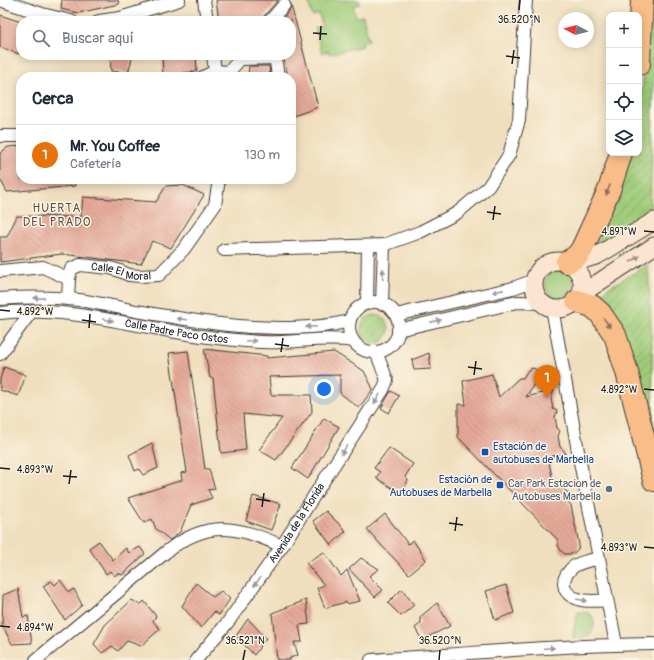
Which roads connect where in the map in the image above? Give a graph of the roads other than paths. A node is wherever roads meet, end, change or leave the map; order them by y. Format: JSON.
{"nodes":[{"id":1,"x":0,"y":0,"type":"edge"},
{"id":2,"x":179,"y":0,"type":"edge"},
{"id":3,"x":204,"y":0,"type":"edge"},
{"id":4,"x":526,"y":0,"type":"edge"},
{"id":5,"x":642,"y":0,"type":"edge"},
{"id":6,"x":284,"y":5,"type":"dead end"},
{"id":7,"x":50,"y":16,"type":"edge"},
{"id":8,"x":127,"y":16,"type":"edge"},
{"id":9,"x":206,"y":16,"type":"edge"},
{"id":10,"x":274,"y":16,"type":"edge"},
{"id":11,"x":640,"y":48,"type":"edge"},
{"id":12,"x":214,"y":60,"type":"edge"},
{"id":13,"x":239,"y":60,"type":"edge"},
{"id":14,"x":276,"y":60,"type":"edge"},
{"id":15,"x":215,"y":71,"type":"joint"},
{"id":16,"x":220,"y":72,"type":"edge"},
{"id":17,"x":231,"y":72,"type":"edge"},
{"id":18,"x":277,"y":72,"type":"edge"},
{"id":19,"x":0,"y":136,"type":"edge"},
{"id":20,"x":16,"y":136,"type":"edge"},
{"id":21,"x":620,"y":156,"type":"edge"},
{"id":22,"x":218,"y":184,"type":"edge"},
{"id":23,"x":654,"y":221,"type":"edge"},
{"id":24,"x":384,"y":245,"type":"junction"},
{"id":25,"x":368,"y":246,"type":"junction"},
{"id":26,"x":654,"y":246,"type":"edge"},
{"id":27,"x":224,"y":250,"type":"dead end"},
{"id":28,"x":568,"y":263,"type":"junction"},
{"id":29,"x":0,"y":271,"type":"edge"},
{"id":30,"x":69,"y":279,"type":"junction"},
{"id":31,"x":535,"y":280,"type":"junction"},
{"id":32,"x":579,"y":298,"type":"junction"},
{"id":33,"x":0,"y":299,"type":"edge"},
{"id":34,"x":68,"y":299,"type":"junction"},
{"id":35,"x":367,"y":303,"type":"junction"},
{"id":36,"x":382,"y":304,"type":"junction"},
{"id":37,"x":547,"y":305,"type":"junction"},
{"id":38,"x":31,"y":312,"type":"junction"},
{"id":39,"x":0,"y":313,"type":"edge"},
{"id":40,"x":396,"y":315,"type":"junction"},
{"id":41,"x":350,"y":322,"type":"junction"},
{"id":42,"x":398,"y":330,"type":"junction"},
{"id":43,"x":354,"y":341,"type":"junction"},
{"id":44,"x":376,"y":352,"type":"junction"},
{"id":45,"x":0,"y":354,"type":"edge"},
{"id":46,"x":654,"y":480,"type":"edge"},
{"id":47,"x":282,"y":546,"type":"junction"},
{"id":48,"x":599,"y":559,"type":"junction"},
{"id":49,"x":607,"y":600,"type":"junction"},
{"id":50,"x":616,"y":644,"type":"junction"},
{"id":51,"x":654,"y":644,"type":"edge"},
{"id":52,"x":414,"y":659,"type":"edge"},
{"id":53,"x":36,"y":660,"type":"edge"},
{"id":54,"x":196,"y":660,"type":"edge"},
{"id":55,"x":371,"y":660,"type":"edge"}],
"edges":[{"from":1,"to":7,"type":"street"},
{"from":2,"to":8,"type":"street"},
{"from":3,"to":9,"type":"street"},
{"from":4,"to":24,"type":"street"},
{"from":5,"to":11,"type":"highway"},
{"from":6,"to":10,"type":"street"},
{"from":12,"to":15,"type":"street"},
{"from":13,"to":17,"type":"street"},
{"from":14,"to":18,"type":"street"},
{"from":15,"to":16,"type":"street"},
{"from":19,"to":20,"type":"street"},
{"from":21,"to":28,"type":"highway","one_way":true},
{"from":22,"to":30,"type":"street","name":"Calle El Moral"},
{"from":23,"to":28,"type":"main road"},
{"from":24,"to":25,"type":"street"},
{"from":36,"to":24,"type":"street","one_way":true},
{"from":25,"to":27,"type":"street"},
{"from":25,"to":35,"type":"street"},
{"from":32,"to":26,"type":"main road","one_way":true},
{"from":28,"to":31,"type":"main road"},
{"from":28,"to":32,"type":"main road"},
{"from":29,"to":30,"type":"street"},
{"from":30,"to":34,"type":"street"},
{"from":31,"to":37,"type":"main road"},
{"from":31,"to":40,"type":"street","one_way":true},
{"from":32,"to":37,"type":"main road"},
{"from":32,"to":46,"type":"highway","one_way":true},
{"from":34,"to":33,"type":"street","name":"Calle Padre Paco Ostos","one_way":true},
{"from":41,"to":34,"type":"street","name":"Calle Padre Paco Ostos","one_way":true},
{"from":35,"to":36,"type":"street"},
{"from":35,"to":41,"type":"street"},
{"from":36,"to":40,"type":"street"},
{"from":42,"to":37,"type":"street","one_way":true},
{"from":37,"to":48,"type":"street"},
{"from":38,"to":39,"type":"street","name":"Calle Padre Paco Ostos"},
{"from":38,"to":43,"type":"street","name":"Calle Padre Paco Ostos","one_way":true},
{"from":38,"to":45,"type":"street"},
{"from":40,"to":42,"type":"street"},
{"from":41,"to":43,"type":"street"},
{"from":42,"to":44,"type":"street"},
{"from":43,"to":44,"type":"street"},
{"from":44,"to":47,"type":"street","name":"Avenida de la Florida","one_way":true},
{"from":47,"to":53,"type":"street"},
{"from":47,"to":54,"type":"street","name":"Avenida de la Florida","one_way":true},
{"from":48,"to":49,"type":"street"},
{"from":48,"to":49,"type":"street","one_way":true},
{"from":49,"to":50,"type":"street"},
{"from":50,"to":51,"type":"street"},
{"from":52,"to":50,"type":"street","one_way":true},
{"from":52,"to":55,"type":"street"}]}
